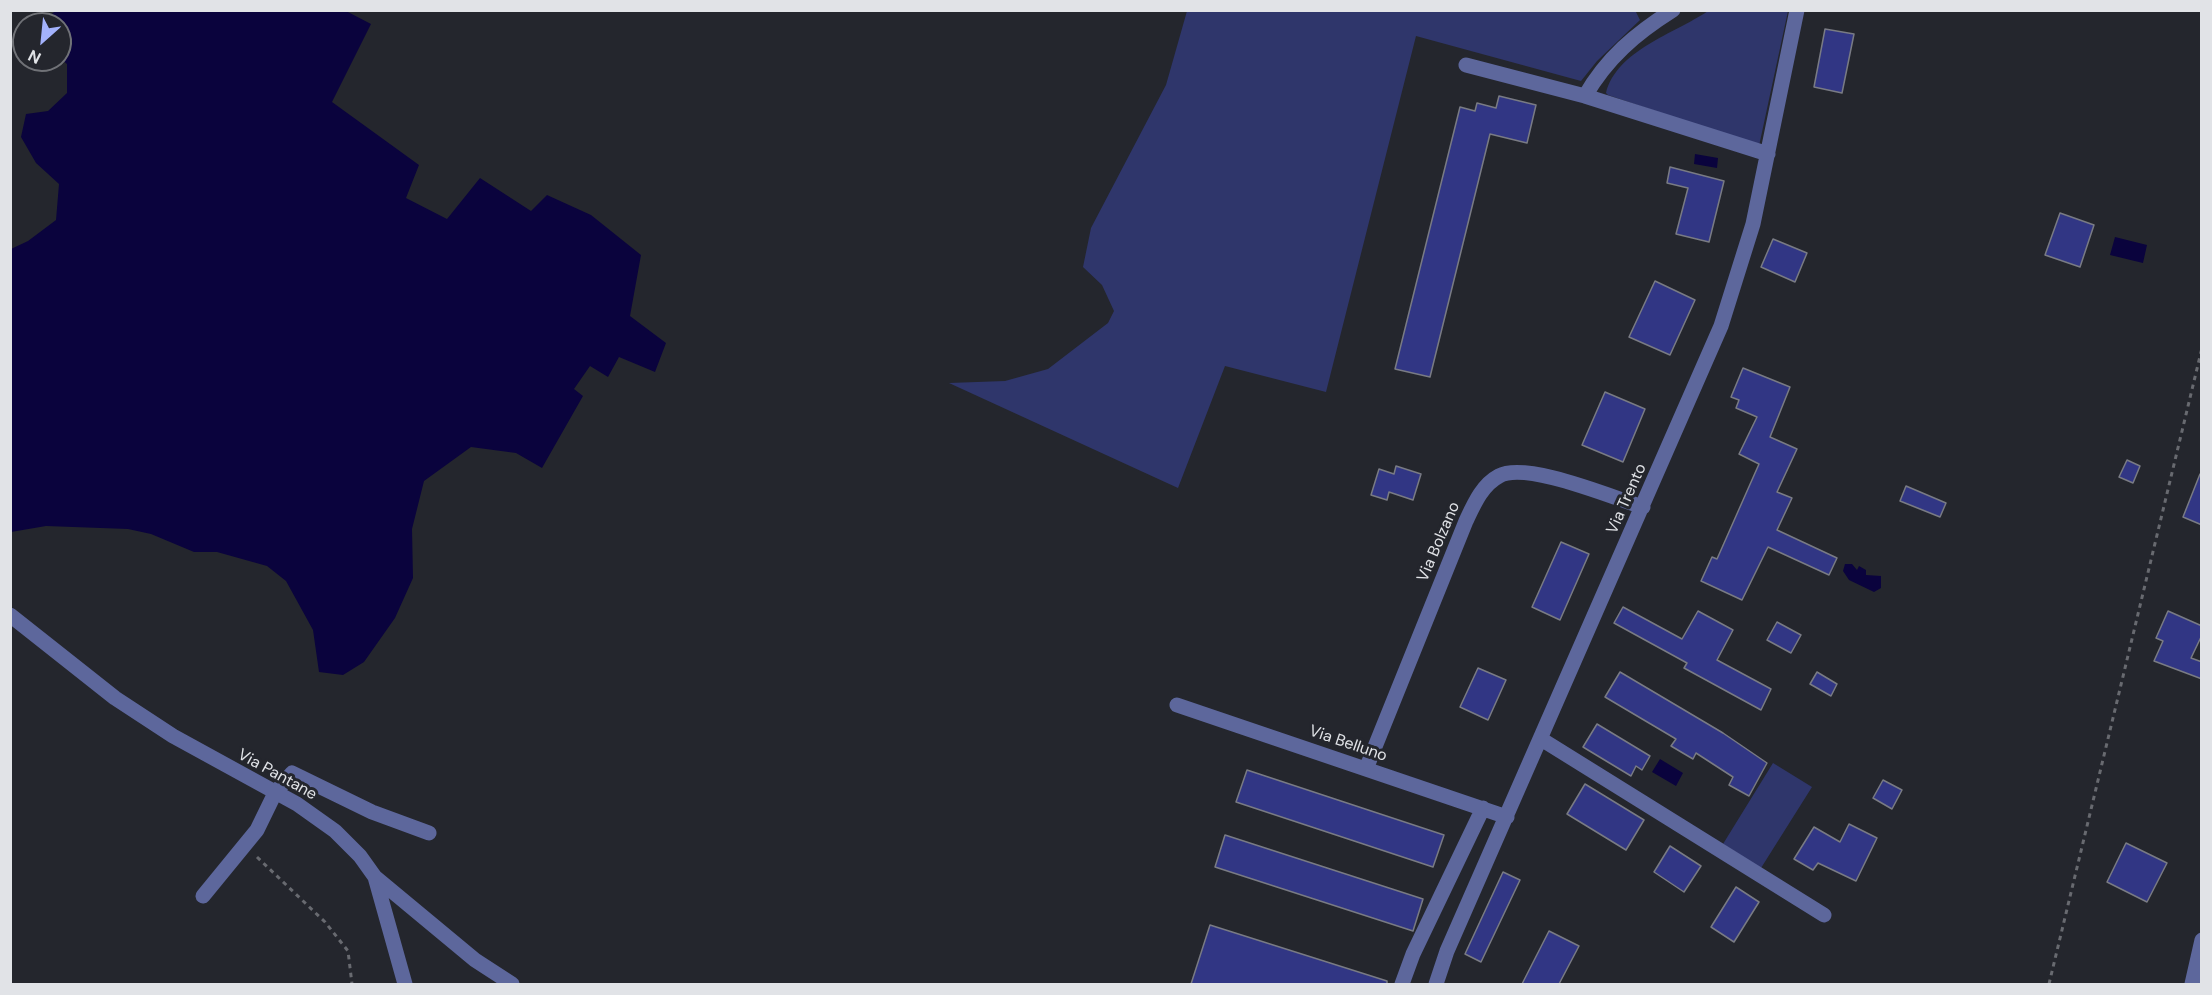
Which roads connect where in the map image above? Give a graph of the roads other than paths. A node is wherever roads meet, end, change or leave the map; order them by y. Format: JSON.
{"nodes":[{"id":1,"x":1673,"y":10,"type":"edge"},
{"id":2,"x":1797,"y":10,"type":"edge"},
{"id":3,"x":1466,"y":65,"type":"dead end"},
{"id":4,"x":1585,"y":96,"type":"junction"},
{"id":5,"x":1768,"y":154,"type":"junction"},
{"id":6,"x":1643,"y":507,"type":"junction"},
{"id":7,"x":10,"y":615,"type":"edge"},
{"id":8,"x":1177,"y":705,"type":"dead end"},
{"id":9,"x":1541,"y":739,"type":"junction"},
{"id":10,"x":1366,"y":769,"type":"junction"},
{"id":11,"x":275,"y":793,"type":"junction"},
{"id":12,"x":1483,"y":808,"type":"junction"},
{"id":13,"x":1507,"y":817,"type":"junction"},
{"id":14,"x":429,"y":833,"type":"dead end"},
{"id":15,"x":375,"y":877,"type":"junction"},
{"id":16,"x":202,"y":896,"type":"dead end"},
{"id":17,"x":1824,"y":915,"type":"dead end"},
{"id":18,"x":2202,"y":940,"type":"edge"},
{"id":19,"x":405,"y":984,"type":"edge"},
{"id":20,"x":512,"y":984,"type":"edge"},
{"id":21,"x":1402,"y":984,"type":"edge"},
{"id":22,"x":1436,"y":984,"type":"edge"},
{"id":23,"x":2192,"y":984,"type":"edge"}],
"edges":[{"from":1,"to":4,"type":"street"},
{"from":2,"to":5,"type":"street","name":"Via Trento"},
{"from":3,"to":4,"type":"street"},
{"from":4,"to":5,"type":"street"},
{"from":5,"to":6,"type":"street","name":"Via Trento"},
{"from":6,"to":9,"type":"street","name":"Via Trento"},
{"from":6,"to":10,"type":"street","name":"Via Bolzano"},
{"from":7,"to":11,"type":"street","name":"Via Pantane"},
{"from":8,"to":10,"type":"street","name":"Via Belluno"},
{"from":9,"to":13,"type":"street","name":"Via Trento"},
{"from":9,"to":17,"type":"street"},
{"from":10,"to":12,"type":"street","name":"Via Belluno"},
{"from":11,"to":14,"type":"street"},
{"from":11,"to":15,"type":"street","name":"Via Pantane"},
{"from":11,"to":16,"type":"street"},
{"from":12,"to":13,"type":"street","name":"Via Belluno"},
{"from":12,"to":21,"type":"street"},
{"from":13,"to":22,"type":"street","name":"Via Trento"},
{"from":15,"to":19,"type":"street"},
{"from":15,"to":20,"type":"street","name":"Via Pantane"},
{"from":18,"to":23,"type":"street"}]}
